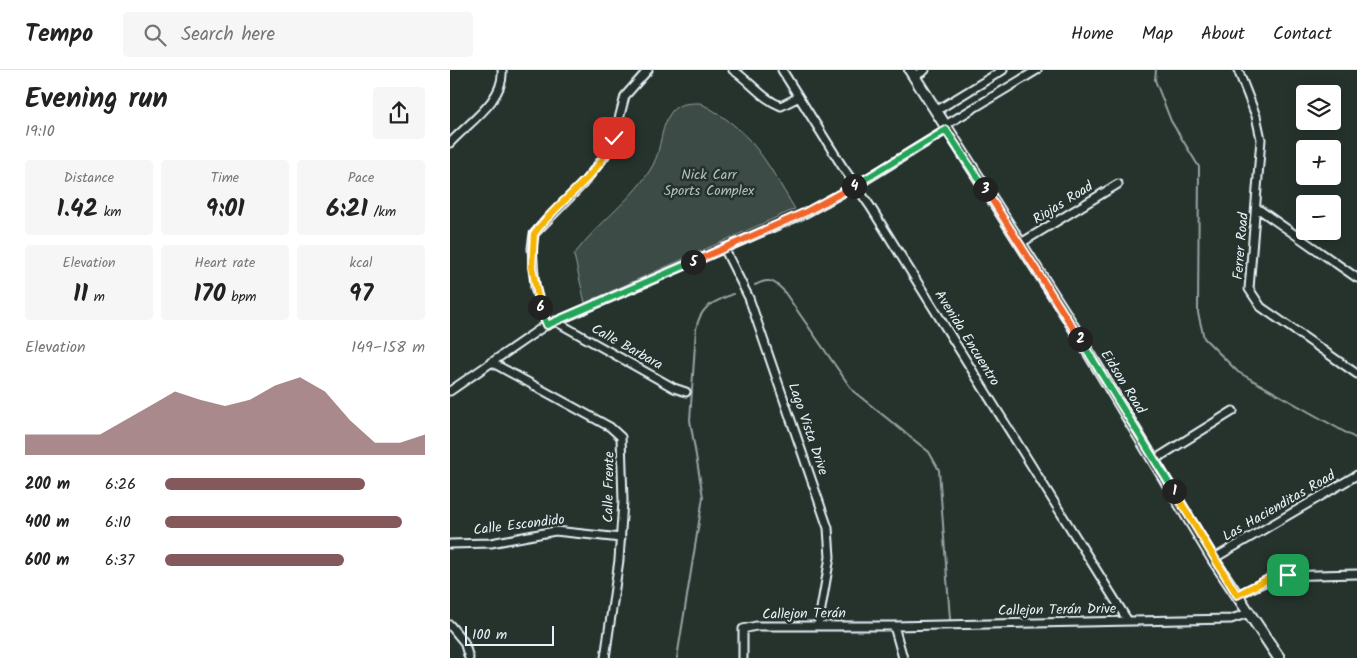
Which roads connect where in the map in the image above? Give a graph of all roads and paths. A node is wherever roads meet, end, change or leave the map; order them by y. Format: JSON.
{"nodes":[{"id":1,"x":502,"y":70,"type":"edge"},
{"id":2,"x":648,"y":70,"type":"edge"},
{"id":3,"x":733,"y":70,"type":"edge"},
{"id":4,"x":782,"y":70,"type":"edge"},
{"id":5,"x":925,"y":70,"type":"edge"},
{"id":6,"x":1003,"y":70,"type":"edge"},
{"id":7,"x":1037,"y":70,"type":"edge"},
{"id":8,"x":1238,"y":70,"type":"edge"},
{"id":9,"x":912,"y":73,"type":"edge"},
{"id":10,"x":799,"y":97,"type":"junction"},
{"id":11,"x":936,"y":111,"type":"junction"},
{"id":12,"x":945,"y":128,"type":"junction"},
{"id":13,"x":450,"y":142,"type":"edge"},
{"id":14,"x":1118,"y":184,"type":"dead end"},
{"id":15,"x":857,"y":185,"type":"junction"},
{"id":16,"x":1257,"y":208,"type":"junction"},
{"id":17,"x":1021,"y":243,"type":"junction"},
{"id":18,"x":724,"y":248,"type":"junction"},
{"id":19,"x":1357,"y":278,"type":"edge"},
{"id":20,"x":555,"y":322,"type":"junction"},
{"id":21,"x":547,"y":325,"type":"junction"},
{"id":22,"x":491,"y":362,"type":"junction"},
{"id":23,"x":1357,"y":374,"type":"edge"},
{"id":24,"x":450,"y":391,"type":"edge"},
{"id":25,"x":686,"y":392,"type":"dead end"},
{"id":26,"x":1233,"y":411,"type":"dead end"},
{"id":27,"x":1154,"y":460,"type":"junction"},
{"id":28,"x":1357,"y":475,"type":"edge"},
{"id":29,"x":621,"y":538,"type":"junction"},
{"id":30,"x":450,"y":544,"type":"edge"},
{"id":31,"x":1213,"y":558,"type":"junction"},
{"id":32,"x":1357,"y":574,"type":"edge"},
{"id":33,"x":1237,"y":595,"type":"junction"},
{"id":34,"x":1249,"y":613,"type":"junction"},
{"id":35,"x":1128,"y":621,"type":"junction"},
{"id":36,"x":450,"y":625,"type":"edge"},
{"id":37,"x":865,"y":625,"type":"joint"},
{"id":38,"x":818,"y":626,"type":"junction"},
{"id":39,"x":894,"y":626,"type":"junction"},
{"id":40,"x":469,"y":658,"type":"edge"},
{"id":41,"x":605,"y":658,"type":"edge"},
{"id":42,"x":743,"y":658,"type":"edge"},
{"id":43,"x":902,"y":658,"type":"edge"},
{"id":44,"x":1279,"y":658,"type":"edge"}],
"edges":[{"from":1,"to":13,"type":"street"},
{"from":2,"to":21,"type":"street"},
{"from":3,"to":10,"type":"street"},
{"from":4,"to":10,"type":"street","name":"Avenida Encuentro"},
{"from":5,"to":9,"type":"street"},
{"from":6,"to":11,"type":"street"},
{"from":7,"to":12,"type":"street"},
{"from":8,"to":16,"type":"street","name":"Ferrer Road"},
{"from":9,"to":11,"type":"street","name":"Eidson Road"},
{"from":10,"to":15,"type":"street","name":"Avenida Encuentro"},
{"from":11,"to":12,"type":"street","name":"Eidson Road"},
{"from":12,"to":15,"type":"street"},
{"from":12,"to":17,"type":"street","name":"Eidson Road"},
{"from":14,"to":17,"type":"street","name":"Riojas Road"},
{"from":15,"to":18,"type":"street"},
{"from":15,"to":35,"type":"street","name":"Avenida Encuentro"},
{"from":16,"to":19,"type":"street"},
{"from":16,"to":23,"type":"street","name":"Ferrer Road"},
{"from":17,"to":27,"type":"street","name":"Eidson Road"},
{"from":18,"to":20,"type":"street"},
{"from":18,"to":38,"type":"street","name":"Lago Vista Drive"},
{"from":20,"to":21,"type":"street"},
{"from":20,"to":25,"type":"street","name":"Calle Barbara"},
{"from":21,"to":22,"type":"street"},
{"from":22,"to":24,"type":"street"},
{"from":22,"to":29,"type":"street","name":"Calle Frente"},
{"from":26,"to":27,"type":"street"},
{"from":27,"to":31,"type":"street","name":"Eidson Road"},
{"from":28,"to":31,"type":"street","name":"Las Hacienditas Road"},
{"from":29,"to":30,"type":"street","name":"Calle Escondido"},
{"from":29,"to":41,"type":"street","name":"Calle Frente"},
{"from":31,"to":33,"type":"street","name":"Eidson Road"},
{"from":32,"to":33,"type":"street"},
{"from":33,"to":34,"type":"street","name":"Eidson Road"},
{"from":34,"to":35,"type":"street","name":"Callejon Terán Drive"},
{"from":34,"to":44,"type":"street","name":"Eidson Road"},
{"from":35,"to":39,"type":"street","name":"Callejon Terán Drive"},
{"from":36,"to":40,"type":"street"},
{"from":37,"to":38,"type":"street","name":"Callejon Terán"},
{"from":37,"to":39,"type":"street","name":"Callejon Terán Drive"},
{"from":38,"to":42,"type":"street","name":"Callejon Terán"},
{"from":39,"to":43,"type":"street"}]}
